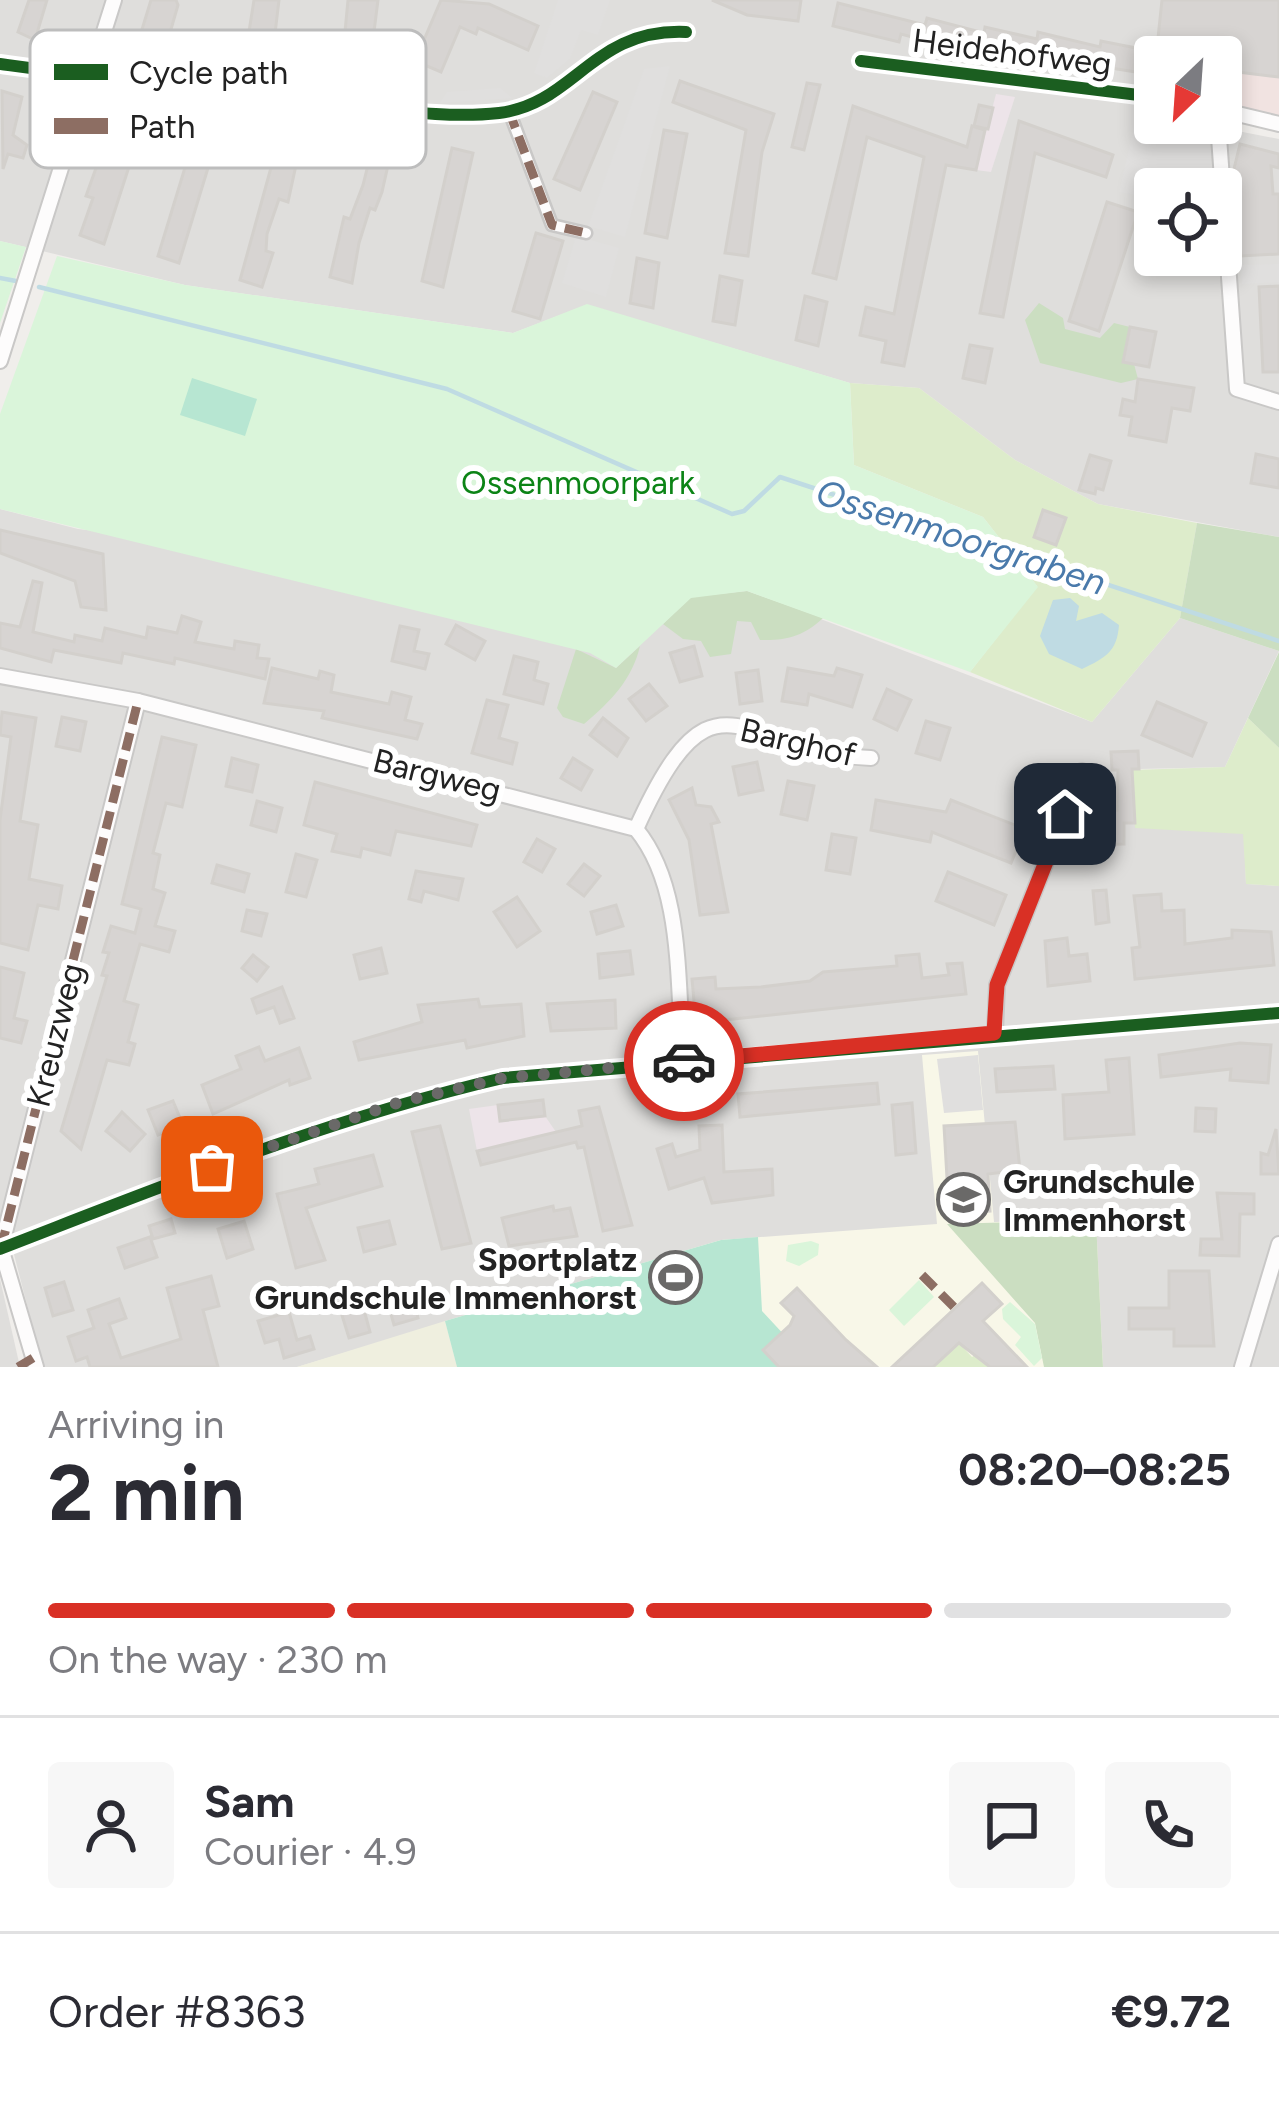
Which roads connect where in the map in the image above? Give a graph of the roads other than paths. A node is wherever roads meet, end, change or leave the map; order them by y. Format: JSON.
{"nodes":[{"id":1,"x":114,"y":0,"type":"edge"},
{"id":2,"x":106,"y":30,"type":"edge"},
{"id":3,"x":686,"y":32,"type":"dead end"},
{"id":4,"x":861,"y":61,"type":"dead end"},
{"id":5,"x":0,"y":64,"type":"edge"},
{"id":6,"x":30,"y":68,"type":"edge"},
{"id":7,"x":1134,"y":94,"type":"edge"},
{"id":8,"x":426,"y":110,"type":"edge"},
{"id":9,"x":509,"y":111,"type":"junction"},
{"id":10,"x":1242,"y":115,"type":"edge"},
{"id":11,"x":1279,"y":124,"type":"edge"},
{"id":12,"x":1220,"y":144,"type":"edge"},
{"id":13,"x":64,"y":168,"type":"edge"},
{"id":14,"x":586,"y":233,"type":"dead end"},
{"id":15,"x":0,"y":361,"type":"edge"},
{"id":16,"x":1279,"y":402,"type":"edge"},
{"id":17,"x":0,"y":676,"type":"edge"},
{"id":18,"x":138,"y":701,"type":"junction"},
{"id":19,"x":871,"y":758,"type":"dead end"},
{"id":20,"x":1082,"y":771,"type":"dead end"},
{"id":21,"x":636,"y":829,"type":"junction"},
{"id":22,"x":1279,"y":1012,"type":"edge"},
{"id":23,"x":994,"y":1033,"type":"junction"},
{"id":24,"x":684,"y":1061,"type":"junction"},
{"id":25,"x":1279,"y":1244,"type":"edge"},
{"id":26,"x":1,"y":1249,"type":"edge"},
{"id":27,"x":34,"y":1363,"type":"edge"},
{"id":28,"x":18,"y":1367,"type":"edge"},
{"id":29,"x":1242,"y":1367,"type":"edge"}],
"edges":[{"from":1,"to":2,"type":"street"},
{"from":3,"to":9,"type":"street"},
{"from":4,"to":7,"type":"street","name":"Heidehofweg"},
{"from":5,"to":6,"type":"street"},
{"from":8,"to":9,"type":"street"},
{"from":9,"to":14,"type":"street"},
{"from":10,"to":11,"type":"street"},
{"from":12,"to":16,"type":"street"},
{"from":13,"to":15,"type":"street"},
{"from":17,"to":18,"type":"street","name":"Bargweg"},
{"from":18,"to":21,"type":"street","name":"Bargweg"},
{"from":18,"to":26,"type":"street","name":"Kreuzweg"},
{"from":19,"to":21,"type":"street","name":"Barghof"},
{"from":20,"to":23,"type":"street"},
{"from":21,"to":24,"type":"street"},
{"from":22,"to":23,"type":"street"},
{"from":23,"to":24,"type":"street"},
{"from":24,"to":26,"type":"street"},
{"from":25,"to":29,"type":"street"},
{"from":26,"to":27,"type":"street","name":"Kreuzweg"},
{"from":27,"to":28,"type":"street"}]}
